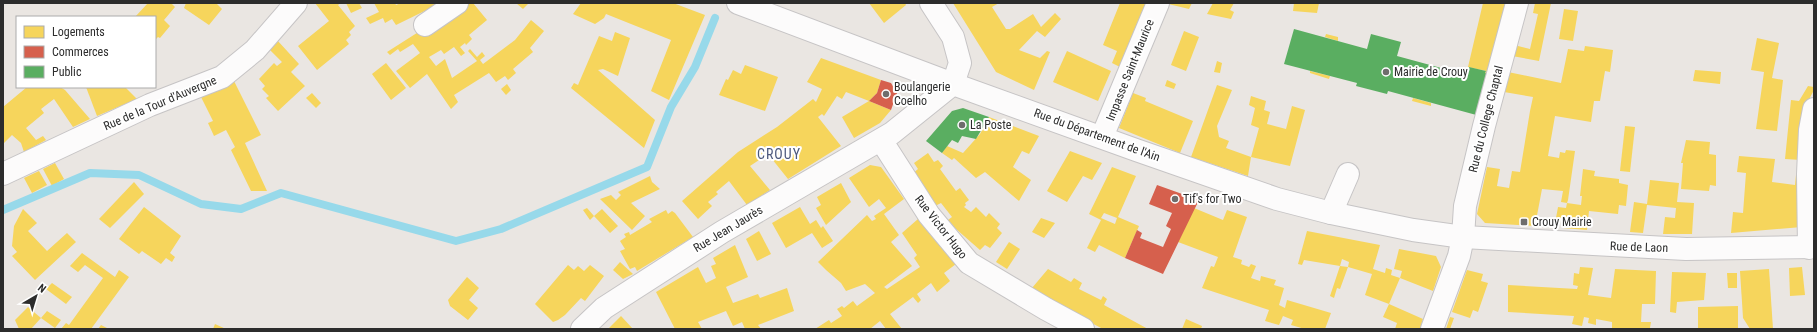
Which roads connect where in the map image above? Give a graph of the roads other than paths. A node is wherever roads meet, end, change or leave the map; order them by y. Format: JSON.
{"nodes":[{"id":1,"x":296,"y":3,"type":"edge"},
{"id":2,"x":457,"y":3,"type":"edge"},
{"id":3,"x":738,"y":3,"type":"edge"},
{"id":4,"x":931,"y":3,"type":"edge"},
{"id":5,"x":1158,"y":3,"type":"edge"},
{"id":6,"x":1517,"y":3,"type":"edge"},
{"id":7,"x":425,"y":25,"type":"dead end"},
{"id":8,"x":953,"y":84,"type":"junction"},
{"id":9,"x":1814,"y":109,"type":"edge"},
{"id":10,"x":1102,"y":137,"type":"junction"},
{"id":11,"x":880,"y":140,"type":"junction"},
{"id":12,"x":3,"y":174,"type":"edge"},
{"id":13,"x":1348,"y":174,"type":"dead end"},
{"id":14,"x":1331,"y":214,"type":"junction"},
{"id":15,"x":1463,"y":237,"type":"junction"},
{"id":16,"x":1812,"y":247,"type":"edge"},
{"id":17,"x":582,"y":329,"type":"edge"},
{"id":18,"x":1084,"y":329,"type":"edge"},
{"id":19,"x":1432,"y":329,"type":"edge"}],
"edges":[{"from":1,"to":12,"type":"street","name":"Rue de la Tour d'Auvergne"},
{"from":2,"to":7,"type":"street"},
{"from":3,"to":8,"type":"street","name":"Rue du Département de l'Ain"},
{"from":4,"to":8,"type":"street"},
{"from":5,"to":10,"type":"street","name":"Impasse Saint-Maurice"},
{"from":6,"to":15,"type":"street","name":"Rue du College Chaptal"},
{"from":8,"to":10,"type":"street","name":"Rue du Département de l'Ain"},
{"from":8,"to":11,"type":"street","name":"Rue Jean Jaurès"},
{"from":9,"to":16,"type":"street"},
{"from":10,"to":14,"type":"street","name":"Rue du Département de l'Ain"},
{"from":11,"to":17,"type":"street","name":"Rue Jean Jaurès"},
{"from":11,"to":18,"type":"street","name":"Rue Victor Hugo"},
{"from":13,"to":14,"type":"street"},
{"from":14,"to":15,"type":"street","name":"Rue du Département de l'Ain"},
{"from":15,"to":16,"type":"street","name":"Rue de Laon"},
{"from":15,"to":19,"type":"street","name":"Rue du College Chaptal"}]}
